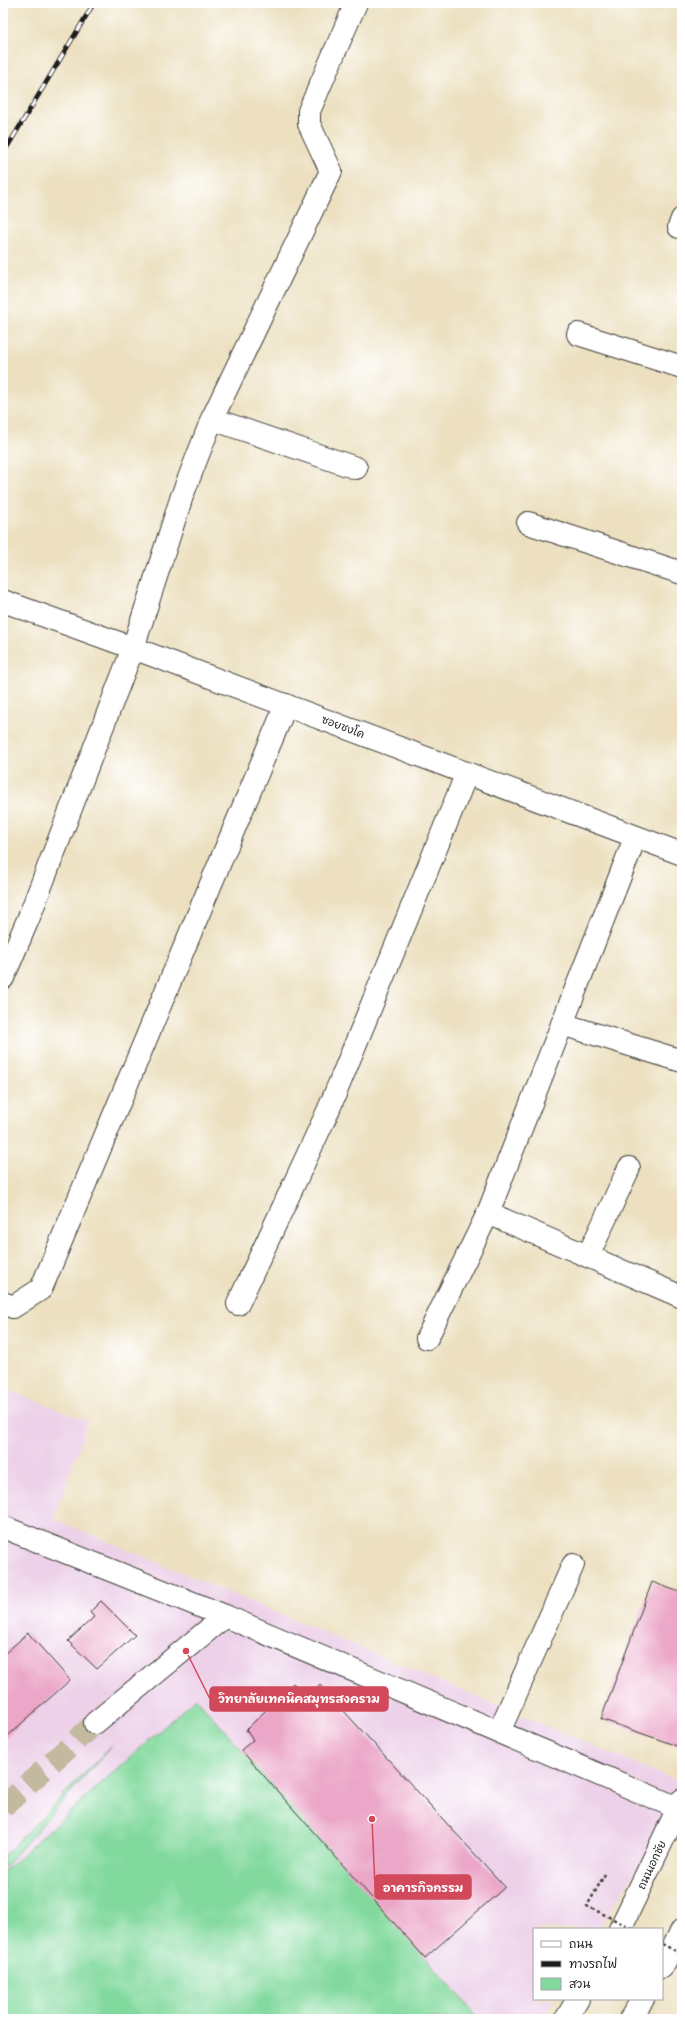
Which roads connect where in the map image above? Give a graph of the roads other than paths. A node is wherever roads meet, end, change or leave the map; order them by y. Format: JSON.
{"nodes":[{"id":1,"x":356,"y":3,"type":"edge"},
{"id":2,"x":578,"y":334,"type":"dead end"},
{"id":3,"x":682,"y":367,"type":"edge"},
{"id":4,"x":212,"y":419,"type":"junction"},
{"id":5,"x":356,"y":468,"type":"dead end"},
{"id":6,"x":528,"y":524,"type":"dead end"},
{"id":7,"x":682,"y":573,"type":"edge"},
{"id":8,"x":3,"y":601,"type":"edge"},
{"id":9,"x":133,"y":648,"type":"junction"},
{"id":10,"x":286,"y":705,"type":"junction"},
{"id":11,"x":467,"y":773,"type":"junction"},
{"id":12,"x":635,"y":838,"type":"junction"},
{"id":13,"x":682,"y":854,"type":"edge"},
{"id":14,"x":3,"y":978,"type":"edge"},
{"id":15,"x":562,"y":1024,"type":"junction"},
{"id":16,"x":682,"y":1061,"type":"edge"},
{"id":17,"x":629,"y":1168,"type":"dead end"},
{"id":18,"x":488,"y":1213,"type":"junction"},
{"id":19,"x":588,"y":1256,"type":"junction"},
{"id":20,"x":682,"y":1297,"type":"edge"},
{"id":21,"x":3,"y":1303,"type":"edge"},
{"id":22,"x":238,"y":1304,"type":"dead end"},
{"id":23,"x":427,"y":1338,"type":"dead end"},
{"id":24,"x":3,"y":1527,"type":"edge"},
{"id":25,"x":573,"y":1566,"type":"dead end"},
{"id":26,"x":225,"y":1616,"type":"junction"},
{"id":27,"x":96,"y":1724,"type":"tunnel mouth"},
{"id":28,"x":498,"y":1732,"type":"junction"},
{"id":29,"x":680,"y":1804,"type":"edge"},
{"id":30,"x":620,"y":1928,"type":"edge"},
{"id":31,"x":682,"y":1930,"type":"edge"},
{"id":32,"x":663,"y":1965,"type":"edge"},
{"id":33,"x":577,"y":2000,"type":"edge"},
{"id":34,"x":641,"y":2000,"type":"edge"},
{"id":35,"x":566,"y":2019,"type":"edge"},
{"id":36,"x":630,"y":2019,"type":"edge"}],
"edges":[{"from":1,"to":4,"type":"street"},
{"from":2,"to":3,"type":"street"},
{"from":4,"to":5,"type":"street"},
{"from":4,"to":9,"type":"street"},
{"from":6,"to":7,"type":"street"},
{"from":8,"to":9,"type":"street","name":"ซอยชงโค"},
{"from":9,"to":10,"type":"street","name":"ซอยชงโค"},
{"from":9,"to":14,"type":"street"},
{"from":10,"to":11,"type":"street","name":"ซอยชงโค"},
{"from":10,"to":21,"type":"street"},
{"from":11,"to":12,"type":"street","name":"ซอยชงโค"},
{"from":11,"to":22,"type":"street"},
{"from":12,"to":13,"type":"street","name":"ซอยชงโค"},
{"from":12,"to":15,"type":"street"},
{"from":15,"to":16,"type":"street"},
{"from":15,"to":18,"type":"street"},
{"from":17,"to":19,"type":"street"},
{"from":18,"to":19,"type":"street"},
{"from":18,"to":23,"type":"street"},
{"from":19,"to":20,"type":"street"},
{"from":24,"to":26,"type":"street"},
{"from":25,"to":28,"type":"street"},
{"from":26,"to":27,"type":"street"},
{"from":26,"to":28,"type":"street"},
{"from":28,"to":29,"type":"street"},
{"from":29,"to":30,"type":"street","name":"ถนนเอกชัย"},
{"from":31,"to":32,"type":"street"},
{"from":33,"to":35,"type":"street"},
{"from":34,"to":36,"type":"street"}]}
